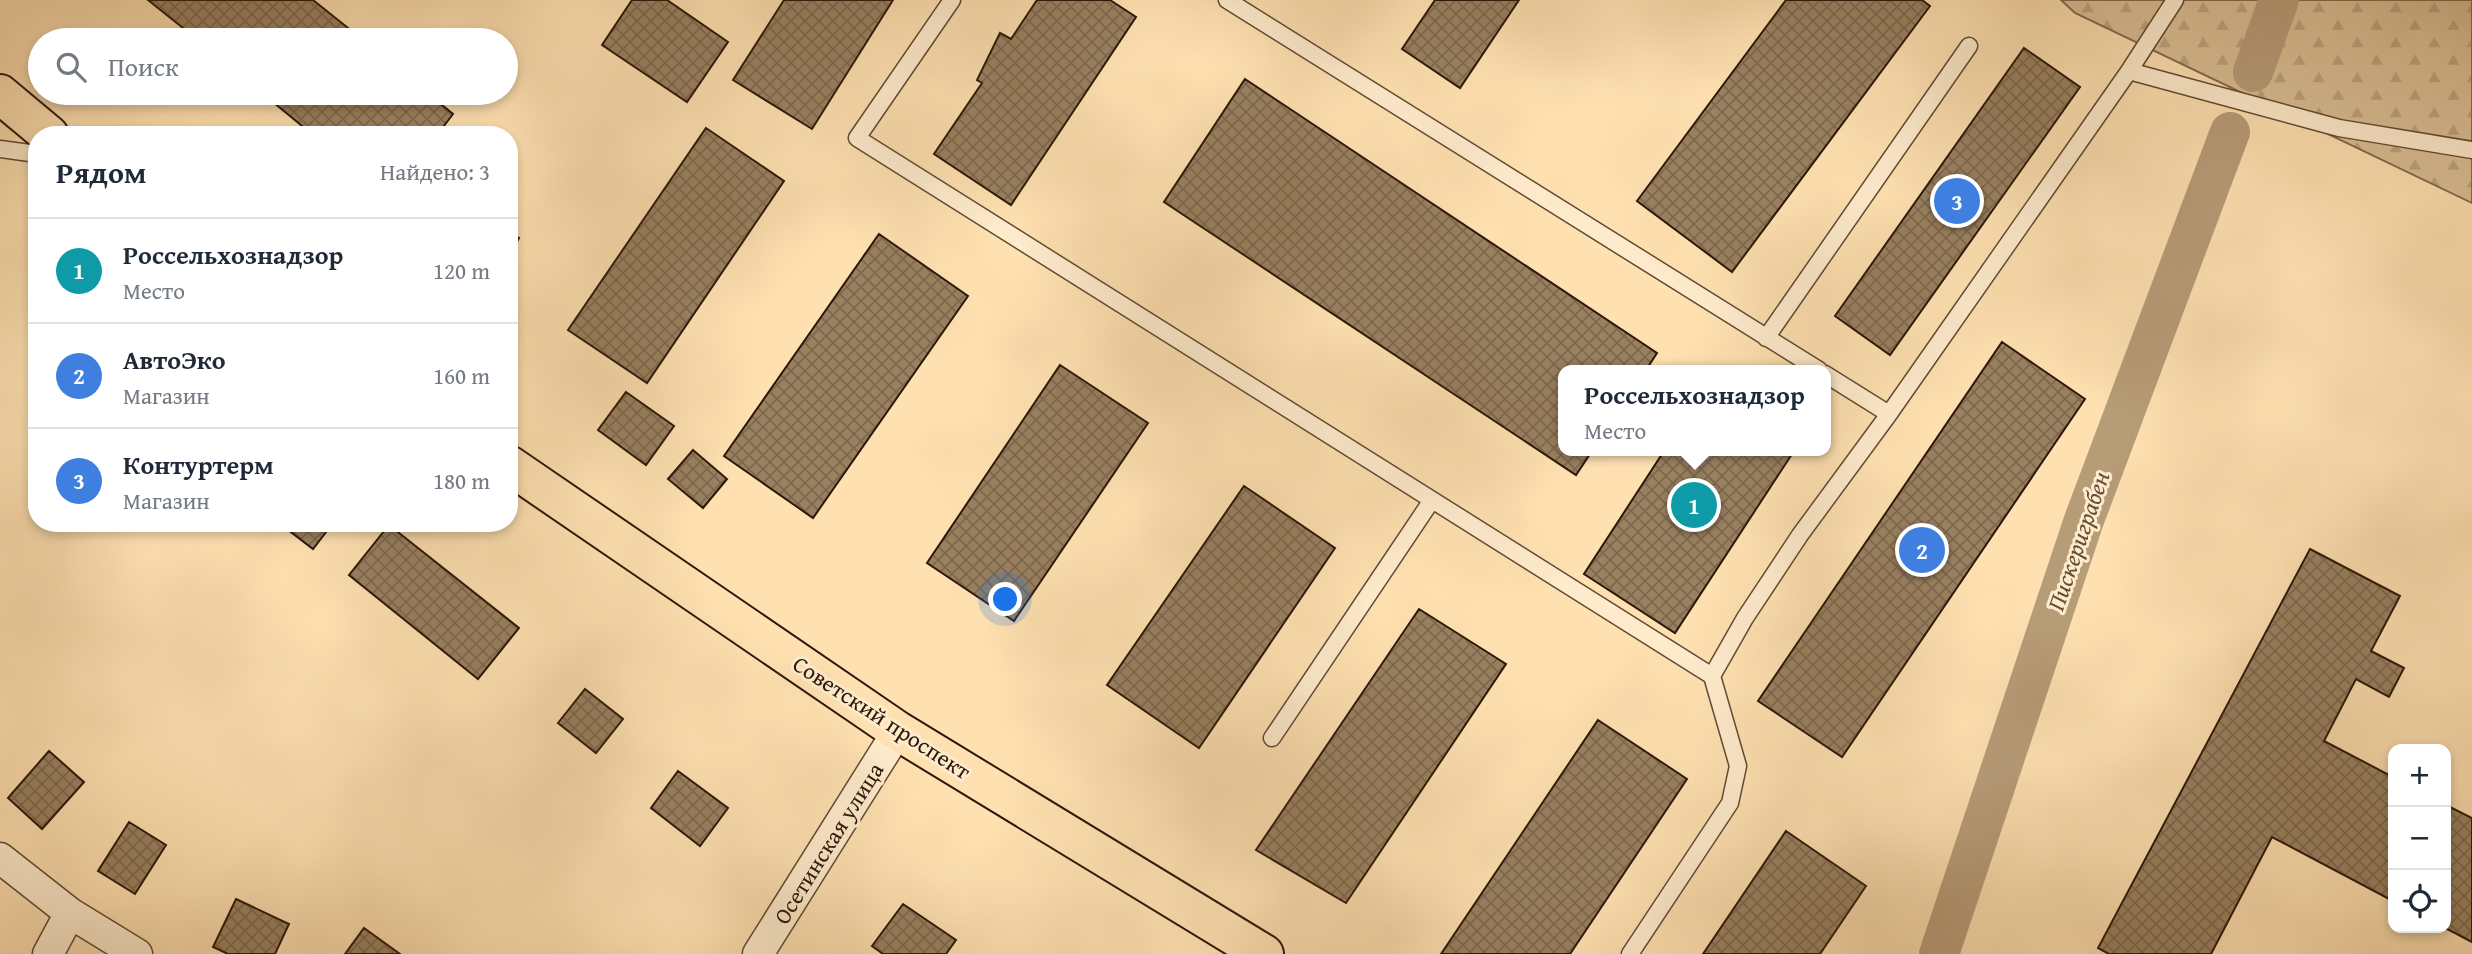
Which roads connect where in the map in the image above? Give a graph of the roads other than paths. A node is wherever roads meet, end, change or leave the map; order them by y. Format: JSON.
{"nodes":[{"id":1,"x":952,"y":0,"type":"edge"},
{"id":2,"x":1227,"y":0,"type":"edge"},
{"id":3,"x":2175,"y":0,"type":"edge"},
{"id":4,"x":1969,"y":46,"type":"dead end"},
{"id":5,"x":2129,"y":71,"type":"junction"},
{"id":6,"x":0,"y":94,"type":"edge"},
{"id":7,"x":38,"y":126,"type":"edge"},
{"id":8,"x":0,"y":149,"type":"edge"},
{"id":9,"x":2472,"y":149,"type":"edge"},
{"id":10,"x":28,"y":153,"type":"edge"},
{"id":11,"x":1766,"y":338,"type":"junction"},
{"id":12,"x":1811,"y":365,"type":"edge"},
{"id":13,"x":1831,"y":378,"type":"edge"},
{"id":14,"x":1889,"y":414,"type":"junction"},
{"id":15,"x":518,"y":472,"type":"edge"},
{"id":16,"x":1432,"y":500,"type":"junction"},
{"id":17,"x":1712,"y":676,"type":"junction"},
{"id":18,"x":898,"y":731,"type":"junction"},
{"id":19,"x":1272,"y":738,"type":"dead end"},
{"id":20,"x":0,"y":858,"type":"edge"},
{"id":21,"x":70,"y":914,"type":"junction"},
{"id":22,"x":48,"y":954,"type":"edge"},
{"id":23,"x":137,"y":954,"type":"edge"},
{"id":24,"x":758,"y":954,"type":"edge"},
{"id":25,"x":1264,"y":954,"type":"edge"},
{"id":26,"x":1630,"y":954,"type":"edge"}],
"edges":[{"from":1,"to":16,"type":"lane"},
{"from":2,"to":11,"type":"lane"},
{"from":3,"to":5,"type":"lane"},
{"from":4,"to":11,"type":"lane"},
{"from":5,"to":9,"type":"lane"},
{"from":5,"to":14,"type":"lane"},
{"from":6,"to":7,"type":"main road"},
{"from":8,"to":10,"type":"lane"},
{"from":11,"to":12,"type":"lane"},
{"from":13,"to":14,"type":"lane"},
{"from":14,"to":17,"type":"lane"},
{"from":15,"to":18,"type":"main road","name":"Советский проспект"},
{"from":16,"to":17,"type":"lane"},
{"from":16,"to":19,"type":"lane"},
{"from":17,"to":26,"type":"lane"},
{"from":18,"to":24,"type":"street","name":"Осетинская улица"},
{"from":18,"to":25,"type":"main road","name":"Советский проспект"},
{"from":20,"to":21,"type":"street"},
{"from":21,"to":22,"type":"street"},
{"from":21,"to":23,"type":"street"}]}
